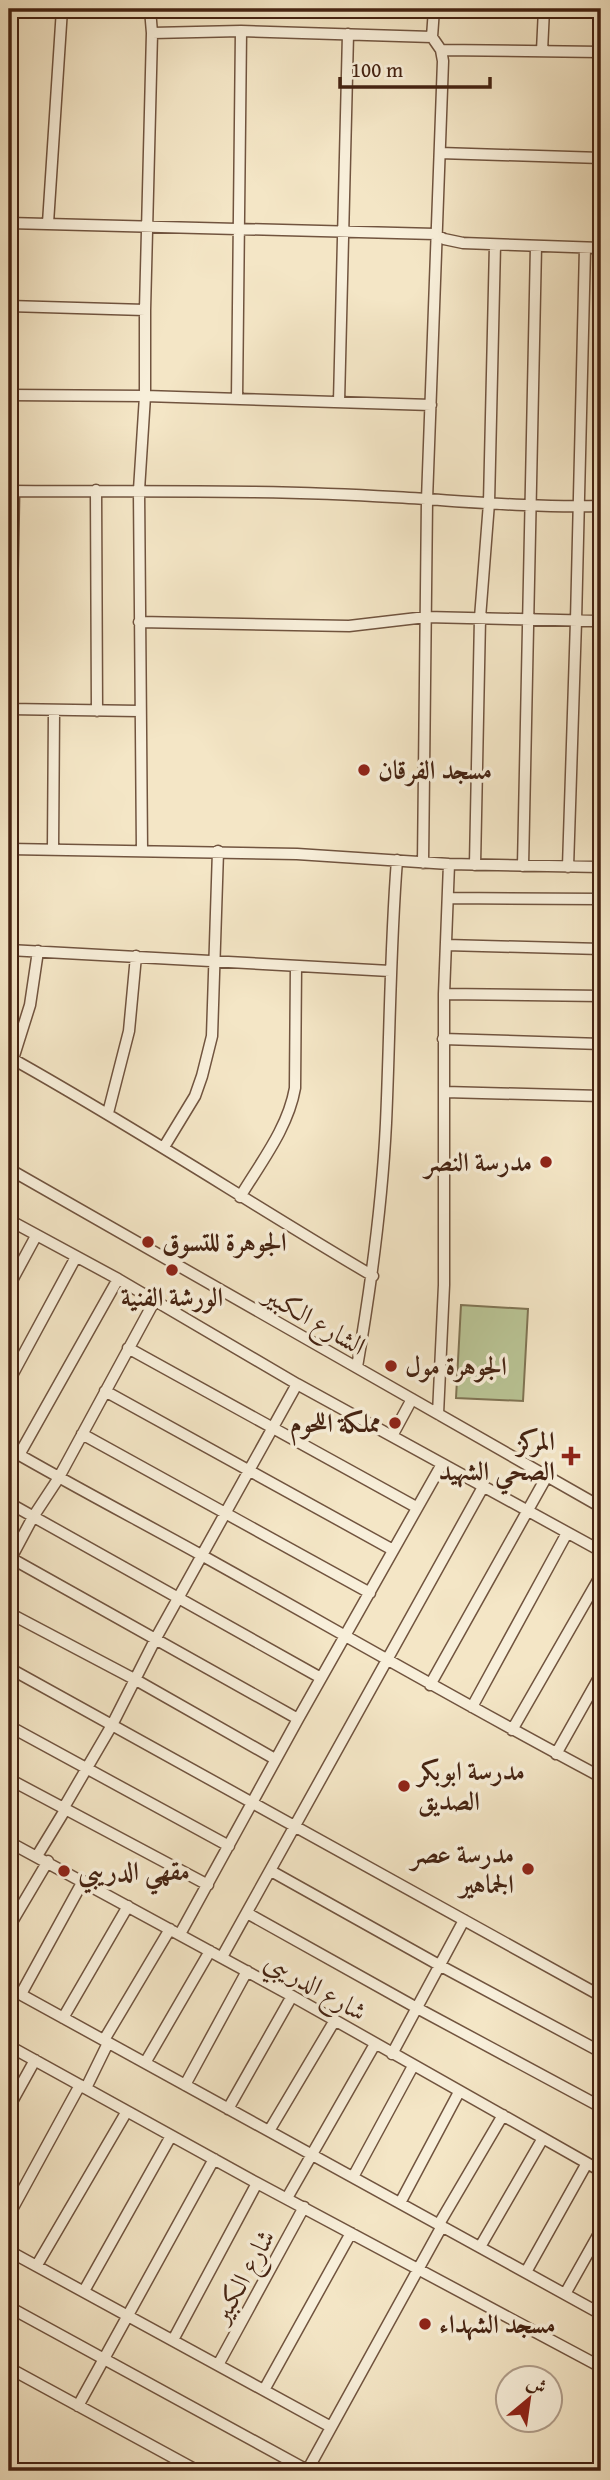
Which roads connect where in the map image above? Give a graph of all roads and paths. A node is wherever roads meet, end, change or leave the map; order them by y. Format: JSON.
{"nodes":[{"id":1,"x":62,"y":9,"type":"edge"},
{"id":2,"x":150,"y":9,"type":"edge"},
{"id":3,"x":434,"y":9,"type":"edge"},
{"id":4,"x":544,"y":9,"type":"edge"},
{"id":5,"x":241,"y":31,"type":"junction"},
{"id":6,"x":152,"y":33,"type":"junction"},
{"id":7,"x":348,"y":34,"type":"junction"},
{"id":8,"x":432,"y":37,"type":"junction"},
{"id":9,"x":441,"y":50,"type":"junction"},
{"id":10,"x":541,"y":51,"type":"junction"},
{"id":11,"x":601,"y":52,"type":"edge"},
{"id":12,"x":440,"y":153,"type":"junction"},
{"id":13,"x":601,"y":158,"type":"edge"},
{"id":14,"x":9,"y":223,"type":"edge"},
{"id":15,"x":48,"y":223,"type":"junction"},
{"id":16,"x":148,"y":227,"type":"junction"},
{"id":17,"x":239,"y":230,"type":"junction"},
{"id":18,"x":343,"y":230,"type":"junction"},
{"id":19,"x":435,"y":234,"type":"junction"},
{"id":20,"x":495,"y":245,"type":"junction"},
{"id":21,"x":536,"y":246,"type":"junction"},
{"id":22,"x":585,"y":248,"type":"junction"},
{"id":23,"x":601,"y":248,"type":"edge"},
{"id":24,"x":9,"y":306,"type":"edge"},
{"id":25,"x":145,"y":310,"type":"junction"},
{"id":26,"x":9,"y":395,"type":"edge"},
{"id":27,"x":145,"y":396,"type":"junction"},
{"id":28,"x":237,"y":399,"type":"junction"},
{"id":29,"x":339,"y":402,"type":"junction"},
{"id":30,"x":431,"y":405,"type":"junction"},
{"id":31,"x":139,"y":490,"type":"junction"},
{"id":32,"x":11,"y":491,"type":"edge"},
{"id":33,"x":96,"y":491,"type":"junction"},
{"id":34,"x":427,"y":500,"type":"junction"},
{"id":35,"x":489,"y":503,"type":"junction"},
{"id":36,"x":530,"y":506,"type":"junction"},
{"id":37,"x":578,"y":506,"type":"junction"},
{"id":38,"x":601,"y":506,"type":"edge"},
{"id":39,"x":426,"y":617,"type":"junction"},
{"id":40,"x":480,"y":618,"type":"junction"},
{"id":41,"x":528,"y":619,"type":"junction"},
{"id":42,"x":576,"y":621,"type":"junction"},
{"id":43,"x":601,"y":621,"type":"edge"},
{"id":44,"x":139,"y":622,"type":"junction"},
{"id":45,"x":9,"y":709,"type":"edge"},
{"id":46,"x":54,"y":711,"type":"junction"},
{"id":47,"x":97,"y":711,"type":"junction"},
{"id":48,"x":139,"y":712,"type":"junction"},
{"id":49,"x":9,"y":849,"type":"edge"},
{"id":50,"x":53,"y":849,"type":"junction"},
{"id":51,"x":142,"y":851,"type":"junction"},
{"id":52,"x":218,"y":851,"type":"junction"},
{"id":53,"x":397,"y":860,"type":"junction"},
{"id":54,"x":423,"y":863,"type":"junction"},
{"id":55,"x":449,"y":864,"type":"junction"},
{"id":56,"x":475,"y":865,"type":"junction"},
{"id":57,"x":523,"y":866,"type":"junction"},
{"id":58,"x":568,"y":867,"type":"junction"},
{"id":59,"x":601,"y":867,"type":"edge"},
{"id":60,"x":448,"y":898,"type":"junction"},
{"id":61,"x":601,"y":899,"type":"edge"},
{"id":62,"x":446,"y":945,"type":"junction"},
{"id":63,"x":601,"y":949,"type":"edge"},
{"id":64,"x":9,"y":950,"type":"edge"},
{"id":65,"x":38,"y":951,"type":"junction"},
{"id":66,"x":136,"y":956,"type":"junction"},
{"id":67,"x":214,"y":960,"type":"junction"},
{"id":68,"x":296,"y":966,"type":"junction"},
{"id":69,"x":390,"y":971,"type":"junction"},
{"id":70,"x":444,"y":994,"type":"junction"},
{"id":71,"x":601,"y":996,"type":"edge"},
{"id":72,"x":443,"y":1039,"type":"junction"},
{"id":73,"x":601,"y":1044,"type":"edge"},
{"id":74,"x":11,"y":1058,"type":"edge"},
{"id":75,"x":445,"y":1092,"type":"junction"},
{"id":76,"x":601,"y":1096,"type":"edge"},
{"id":77,"x":108,"y":1113,"type":"junction"},
{"id":78,"x":164,"y":1147,"type":"junction"},
{"id":79,"x":9,"y":1169,"type":"edge"},
{"id":80,"x":240,"y":1197,"type":"junction"},
{"id":81,"x":9,"y":1220,"type":"edge"},
{"id":82,"x":36,"y":1236,"type":"junction"},
{"id":83,"x":76,"y":1257,"type":"junction"},
{"id":84,"x":373,"y":1276,"type":"junction"},
{"id":85,"x":118,"y":1279,"type":"junction"},
{"id":86,"x":9,"y":1286,"type":"edge"},
{"id":87,"x":155,"y":1300,"type":"junction"},
{"id":88,"x":128,"y":1348,"type":"junction"},
{"id":89,"x":357,"y":1367,"type":"junction"},
{"id":90,"x":9,"y":1381,"type":"edge"},
{"id":91,"x":298,"y":1384,"type":"junction"},
{"id":92,"x":105,"y":1391,"type":"junction"},
{"id":93,"x":412,"y":1399,"type":"junction"},
{"id":94,"x":438,"y":1414,"type":"junction"},
{"id":95,"x":272,"y":1429,"type":"junction"},
{"id":96,"x":82,"y":1434,"type":"junction"},
{"id":97,"x":392,"y":1436,"type":"junction"},
{"id":98,"x":9,"y":1449,"type":"edge"},
{"id":99,"x":19,"y":1455,"type":"junction"},
{"id":100,"x":442,"y":1464,"type":"junction"},
{"id":101,"x":250,"y":1470,"type":"junction"},
{"id":102,"x":547,"y":1476,"type":"junction"},
{"id":103,"x":58,"y":1479,"type":"junction"},
{"id":104,"x":484,"y":1487,"type":"junction"},
{"id":105,"x":9,"y":1503,"type":"edge"},
{"id":106,"x":416,"y":1507,"type":"junction"},
{"id":107,"x":601,"y":1507,"type":"edge"},
{"id":108,"x":528,"y":1511,"type":"junction"},
{"id":109,"x":227,"y":1512,"type":"junction"},
{"id":110,"x":33,"y":1517,"type":"junction"},
{"id":111,"x":567,"y":1534,"type":"junction"},
{"id":112,"x":393,"y":1550,"type":"junction"},
{"id":113,"x":601,"y":1552,"type":"edge"},
{"id":114,"x":202,"y":1555,"type":"junction"},
{"id":115,"x":9,"y":1559,"type":"edge"},
{"id":116,"x":601,"y":1575,"type":"edge"},
{"id":117,"x":370,"y":1593,"type":"junction"},
{"id":118,"x":179,"y":1598,"type":"junction"},
{"id":119,"x":9,"y":1613,"type":"edge"},
{"id":120,"x":346,"y":1636,"type":"junction"},
{"id":121,"x":156,"y":1638,"type":"junction"},
{"id":122,"x":386,"y":1660,"type":"junction"},
{"id":123,"x":9,"y":1668,"type":"edge"},
{"id":124,"x":601,"y":1674,"type":"edge"},
{"id":125,"x":321,"y":1678,"type":"junction"},
{"id":126,"x":136,"y":1680,"type":"junction"},
{"id":127,"x":430,"y":1685,"type":"junction"},
{"id":128,"x":472,"y":1707,"type":"junction"},
{"id":129,"x":298,"y":1719,"type":"junction"},
{"id":130,"x":112,"y":1725,"type":"junction"},
{"id":131,"x":9,"y":1726,"type":"edge"},
{"id":132,"x":512,"y":1730,"type":"junction"},
{"id":133,"x":556,"y":1754,"type":"junction"},
{"id":134,"x":275,"y":1759,"type":"junction"},
{"id":135,"x":85,"y":1768,"type":"junction"},
{"id":136,"x":600,"y":1774,"type":"edge"},
{"id":137,"x":9,"y":1779,"type":"edge"},
{"id":138,"x":251,"y":1803,"type":"junction"},
{"id":139,"x":64,"y":1809,"type":"junction"},
{"id":140,"x":294,"y":1826,"type":"junction"},
{"id":141,"x":9,"y":1842,"type":"edge"},
{"id":142,"x":229,"y":1846,"type":"junction"},
{"id":143,"x":37,"y":1856,"type":"junction"},
{"id":144,"x":48,"y":1861,"type":"junction"},
{"id":145,"x":271,"y":1871,"type":"junction"},
{"id":146,"x":83,"y":1881,"type":"junction"},
{"id":147,"x":208,"y":1885,"type":"junction"},
{"id":148,"x":128,"y":1906,"type":"junction"},
{"id":149,"x":247,"y":1913,"type":"junction"},
{"id":150,"x":464,"y":1920,"type":"junction"},
{"id":151,"x":9,"y":1927,"type":"edge"},
{"id":152,"x":170,"y":1929,"type":"junction"},
{"id":153,"x":180,"y":1934,"type":"junction"},
{"id":154,"x":210,"y":1951,"type":"junction"},
{"id":155,"x":222,"y":1957,"type":"junction"},
{"id":156,"x":439,"y":1965,"type":"junction"},
{"id":157,"x":247,"y":1971,"type":"junction"},
{"id":158,"x":9,"y":1988,"type":"edge"},
{"id":159,"x":21,"y":1994,"type":"junction"},
{"id":160,"x":292,"y":1996,"type":"junction"},
{"id":161,"x":601,"y":1996,"type":"edge"},
{"id":162,"x":416,"y":2008,"type":"junction"},
{"id":163,"x":63,"y":2018,"type":"junction"},
{"id":164,"x":335,"y":2020,"type":"junction"},
{"id":165,"x":106,"y":2041,"type":"junction"},
{"id":166,"x":375,"y":2044,"type":"junction"},
{"id":167,"x":9,"y":2046,"type":"edge"},
{"id":168,"x":601,"y":2052,"type":"edge"},
{"id":169,"x":392,"y":2054,"type":"junction"},
{"id":170,"x":35,"y":2060,"type":"junction"},
{"id":171,"x":145,"y":2063,"type":"junction"},
{"id":172,"x":413,"y":2066,"type":"junction"},
{"id":173,"x":185,"y":2085,"type":"junction"},
{"id":174,"x":83,"y":2086,"type":"junction"},
{"id":175,"x":459,"y":2092,"type":"junction"},
{"id":176,"x":9,"y":2107,"type":"edge"},
{"id":177,"x":601,"y":2107,"type":"edge"},
{"id":178,"x":229,"y":2109,"type":"junction"},
{"id":179,"x":127,"y":2111,"type":"junction"},
{"id":180,"x":503,"y":2115,"type":"junction"},
{"id":181,"x":270,"y":2131,"type":"junction"},
{"id":182,"x":171,"y":2136,"type":"junction"},
{"id":183,"x":543,"y":2138,"type":"junction"},
{"id":184,"x":312,"y":2154,"type":"junction"},
{"id":185,"x":214,"y":2159,"type":"junction"},
{"id":186,"x":587,"y":2162,"type":"junction"},
{"id":187,"x":601,"y":2171,"type":"edge"},
{"id":188,"x":353,"y":2177,"type":"junction"},
{"id":189,"x":257,"y":2183,"type":"junction"},
{"id":190,"x":287,"y":2198,"type":"junction"},
{"id":191,"x":400,"y":2203,"type":"junction"},
{"id":192,"x":304,"y":2207,"type":"junction"},
{"id":193,"x":9,"y":2215,"type":"edge"},
{"id":194,"x":440,"y":2225,"type":"junction"},
{"id":195,"x":601,"y":2230,"type":"edge"},
{"id":196,"x":351,"y":2233,"type":"junction"},
{"id":197,"x":480,"y":2247,"type":"junction"},
{"id":198,"x":9,"y":2251,"type":"edge"},
{"id":199,"x":37,"y":2265,"type":"junction"},
{"id":200,"x":417,"y":2269,"type":"junction"},
{"id":201,"x":526,"y":2272,"type":"junction"},
{"id":202,"x":84,"y":2291,"type":"junction"},
{"id":203,"x":565,"y":2294,"type":"junction"},
{"id":204,"x":9,"y":2307,"type":"edge"},
{"id":205,"x":601,"y":2314,"type":"edge"},
{"id":206,"x":128,"y":2315,"type":"junction"},
{"id":207,"x":173,"y":2340,"type":"junction"},
{"id":208,"x":104,"y":2360,"type":"junction"},
{"id":209,"x":218,"y":2365,"type":"junction"},
{"id":210,"x":601,"y":2367,"type":"edge"},
{"id":211,"x":9,"y":2368,"type":"edge"},
{"id":212,"x":264,"y":2390,"type":"junction"},
{"id":213,"x":78,"y":2406,"type":"junction"},
{"id":214,"x":331,"y":2427,"type":"junction"},
{"id":215,"x":178,"y":2460,"type":"junction"},
{"id":216,"x":172,"y":2471,"type":"edge"},
{"id":217,"x":198,"y":2471,"type":"edge"},
{"id":218,"x":307,"y":2471,"type":"edge"}],
"edges":[{"from":1,"to":15,"type":"street"},
{"from":2,"to":6,"type":"street"},
{"from":3,"to":8,"type":"street"},
{"from":4,"to":10,"type":"street"},
{"from":5,"to":6,"type":"street"},
{"from":5,"to":7,"type":"street"},
{"from":5,"to":17,"type":"street"},
{"from":6,"to":16,"type":"street"},
{"from":7,"to":8,"type":"street"},
{"from":7,"to":18,"type":"street"},
{"from":8,"to":9,"type":"street"},
{"from":9,"to":10,"type":"street"},
{"from":9,"to":12,"type":"street"},
{"from":10,"to":11,"type":"street"},
{"from":12,"to":13,"type":"street"},
{"from":12,"to":19,"type":"street"},
{"from":14,"to":15,"type":"street"},
{"from":15,"to":16,"type":"street"},
{"from":16,"to":17,"type":"street"},
{"from":16,"to":25,"type":"street"},
{"from":17,"to":18,"type":"street"},
{"from":17,"to":28,"type":"street"},
{"from":18,"to":19,"type":"street"},
{"from":18,"to":29,"type":"street"},
{"from":19,"to":20,"type":"street"},
{"from":19,"to":30,"type":"street"},
{"from":20,"to":21,"type":"street"},
{"from":20,"to":35,"type":"street"},
{"from":21,"to":22,"type":"street"},
{"from":21,"to":36,"type":"street"},
{"from":22,"to":23,"type":"street"},
{"from":22,"to":37,"type":"street"},
{"from":24,"to":25,"type":"street"},
{"from":25,"to":27,"type":"street"},
{"from":26,"to":27,"type":"street"},
{"from":27,"to":28,"type":"street"},
{"from":27,"to":31,"type":"street"},
{"from":28,"to":29,"type":"street"},
{"from":29,"to":30,"type":"street"},
{"from":30,"to":34,"type":"street"},
{"from":31,"to":33,"type":"street"},
{"from":31,"to":34,"type":"street"},
{"from":31,"to":44,"type":"street"},
{"from":32,"to":33,"type":"street"},
{"from":32,"to":45,"type":"street"},
{"from":33,"to":47,"type":"street"},
{"from":34,"to":35,"type":"street"},
{"from":34,"to":39,"type":"street"},
{"from":35,"to":36,"type":"street"},
{"from":35,"to":40,"type":"street"},
{"from":36,"to":37,"type":"street"},
{"from":36,"to":41,"type":"street"},
{"from":37,"to":38,"type":"street"},
{"from":37,"to":42,"type":"street"},
{"from":39,"to":40,"type":"street"},
{"from":39,"to":44,"type":"street"},
{"from":39,"to":54,"type":"street"},
{"from":40,"to":41,"type":"street"},
{"from":40,"to":56,"type":"street"},
{"from":41,"to":42,"type":"street"},
{"from":41,"to":57,"type":"street"},
{"from":42,"to":43,"type":"street"},
{"from":42,"to":58,"type":"street"},
{"from":44,"to":48,"type":"street"},
{"from":45,"to":46,"type":"street"},
{"from":46,"to":47,"type":"street"},
{"from":46,"to":50,"type":"street"},
{"from":47,"to":48,"type":"street"},
{"from":48,"to":51,"type":"street"},
{"from":49,"to":50,"type":"street"},
{"from":50,"to":51,"type":"street"},
{"from":51,"to":52,"type":"street"},
{"from":52,"to":53,"type":"street"},
{"from":52,"to":67,"type":"street"},
{"from":53,"to":54,"type":"street"},
{"from":53,"to":69,"type":"street"},
{"from":54,"to":55,"type":"street"},
{"from":55,"to":56,"type":"street"},
{"from":55,"to":60,"type":"street"},
{"from":56,"to":57,"type":"street"},
{"from":57,"to":58,"type":"street"},
{"from":58,"to":59,"type":"street"},
{"from":60,"to":61,"type":"street"},
{"from":60,"to":62,"type":"street"},
{"from":62,"to":63,"type":"street"},
{"from":62,"to":70,"type":"street"},
{"from":64,"to":65,"type":"street"},
{"from":65,"to":66,"type":"street"},
{"from":65,"to":74,"type":"street"},
{"from":66,"to":67,"type":"street"},
{"from":66,"to":77,"type":"street"},
{"from":67,"to":68,"type":"street"},
{"from":67,"to":78,"type":"street"},
{"from":68,"to":69,"type":"street"},
{"from":68,"to":80,"type":"street"},
{"from":69,"to":84,"type":"street"},
{"from":70,"to":71,"type":"street"},
{"from":70,"to":72,"type":"street"},
{"from":72,"to":73,"type":"street"},
{"from":72,"to":75,"type":"street"},
{"from":74,"to":77,"type":"street"},
{"from":75,"to":76,"type":"street"},
{"from":75,"to":94,"type":"street"},
{"from":77,"to":78,"type":"street"},
{"from":78,"to":80,"type":"street"},
{"from":79,"to":89,"type":"street","name":"الشارع الكبير"},
{"from":80,"to":84,"type":"street"},
{"from":81,"to":82,"type":"street"},
{"from":82,"to":83,"type":"street"},
{"from":82,"to":86,"type":"street"},
{"from":83,"to":85,"type":"street"},
{"from":83,"to":90,"type":"street"},
{"from":84,"to":89,"type":"street"},
{"from":85,"to":87,"type":"street"},
{"from":85,"to":99,"type":"street"},
{"from":87,"to":88,"type":"street"},
{"from":87,"to":91,"type":"street"},
{"from":88,"to":92,"type":"street"},
{"from":88,"to":95,"type":"street"},
{"from":89,"to":93,"type":"street","name":"الشارع الكبير"},
{"from":91,"to":95,"type":"street"},
{"from":91,"to":97,"type":"street"},
{"from":92,"to":96,"type":"street"},
{"from":92,"to":101,"type":"street"},
{"from":93,"to":94,"type":"street","name":"الشارع الكبير"},
{"from":93,"to":97,"type":"street"},
{"from":94,"to":102,"type":"street","name":"الشارع الكبير"},
{"from":95,"to":101,"type":"street"},
{"from":95,"to":106,"type":"street"},
{"from":96,"to":103,"type":"street"},
{"from":96,"to":109,"type":"street"},
{"from":97,"to":100,"type":"street"},
{"from":98,"to":99,"type":"street"},
{"from":99,"to":103,"type":"street"},
{"from":100,"to":104,"type":"street"},
{"from":100,"to":106,"type":"street"},
{"from":101,"to":109,"type":"street"},
{"from":101,"to":112,"type":"street"},
{"from":102,"to":107,"type":"street","name":"الشارع الكبير"},
{"from":102,"to":108,"type":"street"},
{"from":103,"to":110,"type":"street"},
{"from":103,"to":114,"type":"street"},
{"from":104,"to":108,"type":"street"},
{"from":104,"to":122,"type":"street"},
{"from":105,"to":110,"type":"street"},
{"from":106,"to":112,"type":"street"},
{"from":108,"to":111,"type":"street"},
{"from":108,"to":127,"type":"street"},
{"from":109,"to":114,"type":"street"},
{"from":109,"to":117,"type":"street"},
{"from":110,"to":115,"type":"street"},
{"from":110,"to":118,"type":"street"},
{"from":111,"to":113,"type":"street"},
{"from":111,"to":128,"type":"street"},
{"from":112,"to":117,"type":"street"},
{"from":114,"to":118,"type":"street"},
{"from":114,"to":120,"type":"street"},
{"from":115,"to":121,"type":"street"},
{"from":116,"to":132,"type":"street"},
{"from":117,"to":120,"type":"street"},
{"from":118,"to":121,"type":"street"},
{"from":118,"to":125,"type":"street"},
{"from":119,"to":126,"type":"street"},
{"from":120,"to":122,"type":"street"},
{"from":120,"to":125,"type":"street"},
{"from":121,"to":126,"type":"street"},
{"from":121,"to":129,"type":"street"},
{"from":122,"to":127,"type":"street"},
{"from":122,"to":140,"type":"street"},
{"from":123,"to":130,"type":"street"},
{"from":124,"to":133,"type":"street"},
{"from":125,"to":129,"type":"street"},
{"from":126,"to":130,"type":"street"},
{"from":126,"to":134,"type":"street"},
{"from":127,"to":128,"type":"street"},
{"from":128,"to":132,"type":"street"},
{"from":129,"to":134,"type":"street"},
{"from":130,"to":135,"type":"street"},
{"from":130,"to":138,"type":"street"},
{"from":131,"to":135,"type":"street"},
{"from":132,"to":133,"type":"street"},
{"from":133,"to":136,"type":"street"},
{"from":134,"to":138,"type":"street"},
{"from":135,"to":139,"type":"street"},
{"from":135,"to":142,"type":"street"},
{"from":137,"to":139,"type":"street"},
{"from":138,"to":140,"type":"street"},
{"from":138,"to":142,"type":"street"},
{"from":139,"to":143,"type":"street"},
{"from":139,"to":147,"type":"street"},
{"from":140,"to":145,"type":"street"},
{"from":140,"to":150,"type":"street"},
{"from":141,"to":143,"type":"street","name":"شارع الدريبي"},
{"from":142,"to":147,"type":"street"},
{"from":143,"to":144,"type":"street","name":"شارع الدريبي"},
{"from":144,"to":146,"type":"street","name":"شارع الدريبي"},
{"from":144,"to":151,"type":"street"},
{"from":145,"to":149,"type":"street"},
{"from":145,"to":156,"type":"street"},
{"from":146,"to":148,"type":"street","name":"شارع الدريبي"},
{"from":146,"to":159,"type":"street"},
{"from":147,"to":153,"type":"street"},
{"from":148,"to":152,"type":"street","name":"شارع الدريبي"},
{"from":148,"to":163,"type":"street"},
{"from":149,"to":155,"type":"street"},
{"from":149,"to":162,"type":"street"},
{"from":150,"to":156,"type":"street"},
{"from":150,"to":161,"type":"street"},
{"from":152,"to":153,"type":"street","name":"شارع الدريبي"},
{"from":152,"to":165,"type":"street"},
{"from":153,"to":154,"type":"street","name":"شارع الدريبي"},
{"from":154,"to":155,"type":"street","name":"شارع الدريبي"},
{"from":154,"to":171,"type":"street"},
{"from":155,"to":157,"type":"street","name":"شارع الدريبي"},
{"from":156,"to":162,"type":"street"},
{"from":156,"to":168,"type":"street"},
{"from":157,"to":160,"type":"street","name":"شارع الدريبي"},
{"from":157,"to":173,"type":"street"},
{"from":158,"to":159,"type":"street"},
{"from":159,"to":163,"type":"street"},
{"from":160,"to":164,"type":"street","name":"شارع الدريبي"},
{"from":160,"to":178,"type":"street"},
{"from":162,"to":169,"type":"street"},
{"from":162,"to":177,"type":"street"},
{"from":163,"to":165,"type":"street"},
{"from":164,"to":166,"type":"street","name":"شارع الدريبي"},
{"from":164,"to":181,"type":"street"},
{"from":165,"to":171,"type":"street"},
{"from":165,"to":174,"type":"street"},
{"from":166,"to":169,"type":"street","name":"شارع الدريبي"},
{"from":166,"to":184,"type":"street"},
{"from":167,"to":170,"type":"street"},
{"from":169,"to":172,"type":"street","name":"شارع الدريبي"},
{"from":170,"to":174,"type":"street"},
{"from":170,"to":176,"type":"street"},
{"from":171,"to":173,"type":"street"},
{"from":172,"to":175,"type":"street","name":"شارع الدريبي"},
{"from":172,"to":188,"type":"street"},
{"from":173,"to":178,"type":"street"},
{"from":174,"to":179,"type":"street"},
{"from":174,"to":193,"type":"street"},
{"from":175,"to":180,"type":"street","name":"شارع الدريبي"},
{"from":175,"to":191,"type":"street"},
{"from":178,"to":181,"type":"street"},
{"from":179,"to":182,"type":"street"},
{"from":179,"to":199,"type":"street"},
{"from":180,"to":183,"type":"street","name":"شارع الدريبي"},
{"from":180,"to":194,"type":"street"},
{"from":181,"to":184,"type":"street"},
{"from":182,"to":185,"type":"street"},
{"from":182,"to":202,"type":"street"},
{"from":183,"to":186,"type":"street","name":"شارع الدريبي"},
{"from":183,"to":197,"type":"street"},
{"from":184,"to":188,"type":"street"},
{"from":184,"to":190,"type":"street"},
{"from":185,"to":189,"type":"street"},
{"from":185,"to":206,"type":"street"},
{"from":186,"to":187,"type":"street","name":"شارع الدريبي"},
{"from":186,"to":201,"type":"street"},
{"from":188,"to":191,"type":"street"},
{"from":189,"to":190,"type":"street"},
{"from":189,"to":207,"type":"street"},
{"from":190,"to":192,"type":"street"},
{"from":191,"to":194,"type":"street"},
{"from":192,"to":196,"type":"street"},
{"from":192,"to":209,"type":"street","name":"شارع الكبير"},
{"from":194,"to":197,"type":"street"},
{"from":194,"to":200,"type":"street"},
{"from":195,"to":203,"type":"street"},
{"from":196,"to":200,"type":"street"},
{"from":196,"to":212,"type":"street"},
{"from":197,"to":201,"type":"street"},
{"from":198,"to":199,"type":"street"},
{"from":199,"to":202,"type":"street"},
{"from":200,"to":210,"type":"street"},
{"from":200,"to":214,"type":"street"},
{"from":201,"to":203,"type":"street"},
{"from":202,"to":206,"type":"street"},
{"from":203,"to":205,"type":"street"},
{"from":204,"to":208,"type":"street"},
{"from":206,"to":207,"type":"street"},
{"from":206,"to":208,"type":"street"},
{"from":207,"to":209,"type":"street"},
{"from":208,"to":213,"type":"street"},
{"from":208,"to":218,"type":"street"},
{"from":209,"to":212,"type":"street"},
{"from":211,"to":213,"type":"street"},
{"from":212,"to":214,"type":"street"},
{"from":213,"to":215,"type":"street"},
{"from":214,"to":218,"type":"street"},
{"from":215,"to":216,"type":"street"},
{"from":215,"to":217,"type":"street"}]}
